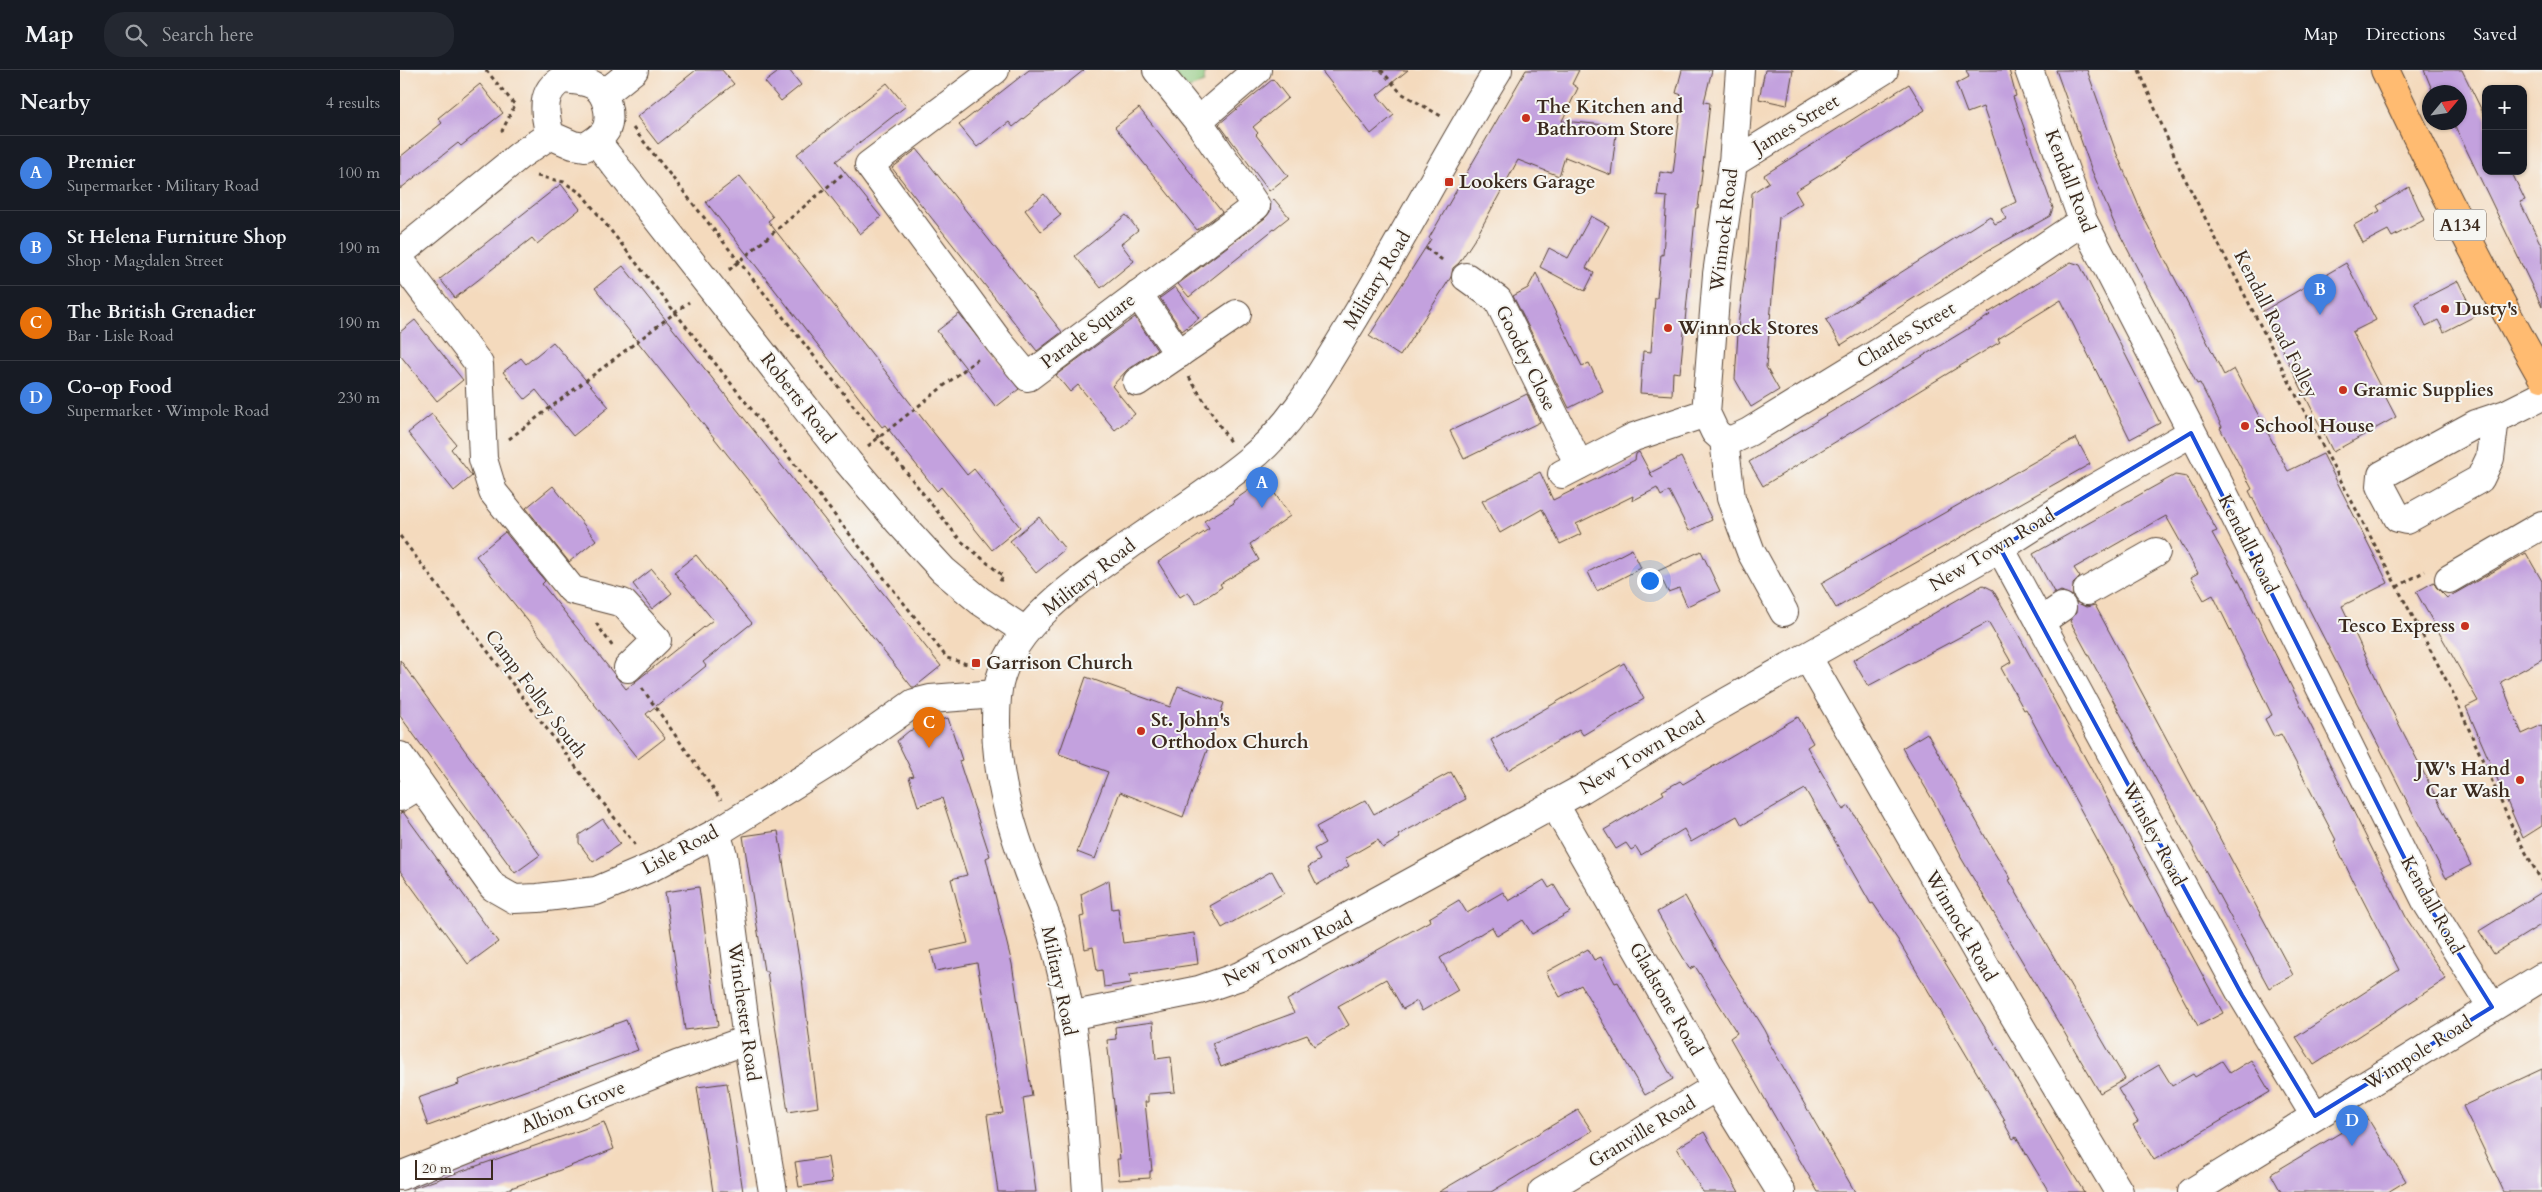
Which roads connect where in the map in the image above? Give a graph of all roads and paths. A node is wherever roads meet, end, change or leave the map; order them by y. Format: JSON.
{"nodes":[{"id":1,"x":486,"y":70,"type":"edge"},
{"id":2,"x":634,"y":70,"type":"edge"},
{"id":3,"x":1156,"y":70,"type":"edge"},
{"id":4,"x":1257,"y":70,"type":"edge"},
{"id":5,"x":1381,"y":70,"type":"edge"},
{"id":6,"x":1498,"y":70,"type":"edge"},
{"id":7,"x":1740,"y":70,"type":"edge"},
{"id":8,"x":1884,"y":70,"type":"edge"},
{"id":9,"x":2028,"y":70,"type":"edge"},
{"id":10,"x":2139,"y":70,"type":"edge"},
{"id":11,"x":2385,"y":70,"type":"edge"},
{"id":12,"x":993,"y":71,"type":"edge"},
{"id":13,"x":548,"y":77,"type":"edge"},
{"id":14,"x":604,"y":94,"type":"junction"},
{"id":15,"x":1198,"y":120,"type":"junction"},
{"id":16,"x":630,"y":125,"type":"dead end"},
{"id":17,"x":1464,"y":129,"type":"junction"},
{"id":18,"x":550,"y":135,"type":"junction"},
{"id":19,"x":596,"y":141,"type":"junction"},
{"id":20,"x":520,"y":155,"type":"junction"},
{"id":21,"x":1733,"y":163,"type":"junction"},
{"id":22,"x":869,"y":165,"type":"junction"},
{"id":23,"x":2083,"y":221,"type":"junction"},
{"id":24,"x":1405,"y":233,"type":"junction"},
{"id":25,"x":400,"y":253,"type":"edge"},
{"id":26,"x":400,"y":260,"type":"edge"},
{"id":27,"x":739,"y":261,"type":"junction"},
{"id":28,"x":1466,"y":277,"type":"joint"},
{"id":29,"x":710,"y":286,"type":"junction"},
{"id":30,"x":1138,"y":294,"type":"junction"},
{"id":31,"x":675,"y":314,"type":"junction"},
{"id":32,"x":1237,"y":314,"type":"dead end"},
{"id":33,"x":999,"y":342,"type":"junction"},
{"id":34,"x":1177,"y":355,"type":"junction"},
{"id":35,"x":2542,"y":377,"type":"edge"},
{"id":36,"x":1137,"y":382,"type":"dead end"},
{"id":37,"x":2542,"y":396,"type":"edge"},
{"id":38,"x":1706,"y":413,"type":"junction"},
{"id":39,"x":2495,"y":418,"type":"dead end"},
{"id":40,"x":2191,"y":433,"type":"junction"},
{"id":41,"x":879,"y":437,"type":"junction"},
{"id":42,"x":1724,"y":440,"type":"junction"},
{"id":43,"x":483,"y":459,"type":"junction"},
{"id":44,"x":1244,"y":464,"type":"junction"},
{"id":45,"x":2540,"y":529,"type":"edge"},
{"id":46,"x":400,"y":536,"type":"edge"},
{"id":47,"x":2000,"y":548,"type":"junction"},
{"id":48,"x":2156,"y":552,"type":"dead end"},
{"id":49,"x":2449,"y":579,"type":"dead end"},
{"id":50,"x":572,"y":590,"type":"junction"},
{"id":51,"x":2087,"y":591,"type":"dead end"},
{"id":52,"x":986,"y":605,"type":"junction"},
{"id":53,"x":2062,"y":607,"type":"dead end"},
{"id":54,"x":1784,"y":612,"type":"dead end"},
{"id":55,"x":2040,"y":622,"type":"junction"},
{"id":56,"x":1025,"y":631,"type":"junction"},
{"id":57,"x":1808,"y":658,"type":"junction"},
{"id":58,"x":628,"y":668,"type":"junction"},
{"id":59,"x":999,"y":684,"type":"junction"},
{"id":60,"x":400,"y":756,"type":"edge"},
{"id":61,"x":410,"y":791,"type":"edge"},
{"id":62,"x":1555,"y":805,"type":"junction"},
{"id":63,"x":725,"y":826,"type":"junction"},
{"id":64,"x":652,"y":867,"type":"junction"},
{"id":65,"x":2542,"y":882,"type":"edge"},
{"id":66,"x":2542,"y":978,"type":"edge"},
{"id":67,"x":2492,"y":1007,"type":"junction"},
{"id":68,"x":1069,"y":1016,"type":"junction"},
{"id":69,"x":747,"y":1040,"type":"junction"},
{"id":70,"x":1716,"y":1088,"type":"junction"},
{"id":71,"x":2315,"y":1116,"type":"junction"},
{"id":72,"x":400,"y":1176,"type":"edge"},
{"id":73,"x":773,"y":1192,"type":"edge"},
{"id":74,"x":1087,"y":1192,"type":"edge"},
{"id":75,"x":1542,"y":1192,"type":"edge"},
{"id":76,"x":1781,"y":1192,"type":"edge"},
{"id":77,"x":2119,"y":1192,"type":"edge"},
{"id":78,"x":2192,"y":1192,"type":"edge"}],
"edges":[{"from":1,"to":20,"type":"path"},
{"from":2,"to":14,"type":"street"},
{"from":3,"to":15,"type":"street","name":"Parade Square"},
{"from":4,"to":15,"type":"street"},
{"from":5,"to":17,"type":"path"},
{"from":6,"to":17,"type":"street","name":"Military Road"},
{"from":7,"to":21,"type":"street","name":"Winnock Road"},
{"from":8,"to":21,"type":"street","name":"James Street"},
{"from":9,"to":23,"type":"street","name":"Kendall Road"},
{"from":10,"to":65,"type":"path","name":"Kendall Road Folley"},
{"from":11,"to":35,"type":"main road","number":"A134"},
{"from":12,"to":22,"type":"street"},
{"from":13,"to":14,"type":"street"},
{"from":13,"to":18,"type":"street"},
{"from":14,"to":19,"type":"street"},
{"from":15,"to":30,"type":"street","name":"Parade Square"},
{"from":16,"to":27,"type":"path"},
{"from":17,"to":24,"type":"street","name":"Military Road"},
{"from":18,"to":19,"type":"street"},
{"from":18,"to":20,"type":"street"},
{"from":19,"to":29,"type":"street","name":"Roberts Road"},
{"from":20,"to":25,"type":"street"},
{"from":20,"to":31,"type":"path"},
{"from":21,"to":38,"type":"street","name":"Winnock Road"},
{"from":22,"to":27,"type":"path"},
{"from":22,"to":33,"type":"street","name":"Parade Square"},
{"from":23,"to":40,"type":"street","name":"Kendall Road"},
{"from":23,"to":42,"type":"street","name":"Charles Street"},
{"from":24,"to":28,"type":"path"},
{"from":24,"to":44,"type":"street","name":"Military Road"},
{"from":26,"to":43,"type":"street"},
{"from":27,"to":29,"type":"path"},
{"from":27,"to":41,"type":"path"},
{"from":28,"to":38,"type":"street","name":"Goodey Close"},
{"from":29,"to":52,"type":"street","name":"Roberts Road"},
{"from":30,"to":33,"type":"street","name":"Parade Square"},
{"from":30,"to":34,"type":"street"},
{"from":31,"to":43,"type":"path"},
{"from":31,"to":59,"type":"path"},
{"from":32,"to":34,"type":"street"},
{"from":33,"to":41,"type":"path"},
{"from":34,"to":36,"type":"street"},
{"from":34,"to":44,"type":"path"},
{"from":37,"to":39,"type":"street"},
{"from":38,"to":42,"type":"street"},
{"from":40,"to":47,"type":"street","name":"New Town Road"},
{"from":40,"to":67,"type":"street","name":"Kendall Road"},
{"from":41,"to":52,"type":"path"},
{"from":42,"to":54,"type":"street"},
{"from":43,"to":50,"type":"street"},
{"from":44,"to":56,"type":"street","name":"Military Road"},
{"from":45,"to":49,"type":"street"},
{"from":46,"to":64,"type":"path","name":"Camp Folley South"},
{"from":47,"to":55,"type":"street","name":"Winsley Road"},
{"from":47,"to":57,"type":"street","name":"New Town Road"},
{"from":48,"to":51,"type":"street"},
{"from":50,"to":58,"type":"path"},
{"from":50,"to":58,"type":"street"},
{"from":52,"to":56,"type":"street","name":"Roberts Road"},
{"from":53,"to":55,"type":"street"},
{"from":55,"to":71,"type":"street","name":"Winsley Road"},
{"from":56,"to":59,"type":"street","name":"Military Road"},
{"from":57,"to":62,"type":"street","name":"New Town Road"},
{"from":57,"to":77,"type":"street","name":"Winnock Road"},
{"from":58,"to":63,"type":"path"},
{"from":59,"to":63,"type":"street","name":"Lisle Road"},
{"from":59,"to":68,"type":"street","name":"Military Road"},
{"from":60,"to":61,"type":"street","name":"Lisle Road"},
{"from":61,"to":64,"type":"street","name":"Lisle Road"},
{"from":62,"to":68,"type":"street","name":"New Town Road"},
{"from":62,"to":70,"type":"street","name":"Gladstone Road"},
{"from":63,"to":64,"type":"street","name":"Lisle Road"},
{"from":63,"to":69,"type":"street","name":"Winchester Road"},
{"from":66,"to":67,"type":"street","name":"Wimpole Road"},
{"from":67,"to":71,"type":"street","name":"Wimpole Road"},
{"from":68,"to":74,"type":"street","name":"Military Road"},
{"from":69,"to":72,"type":"street","name":"Albion Grove"},
{"from":69,"to":73,"type":"street","name":"Winchester Road"},
{"from":70,"to":75,"type":"street","name":"Granville Road"},
{"from":70,"to":76,"type":"street","name":"Gladstone Road"},
{"from":71,"to":78,"type":"street","name":"Wimpole Road"}]}
